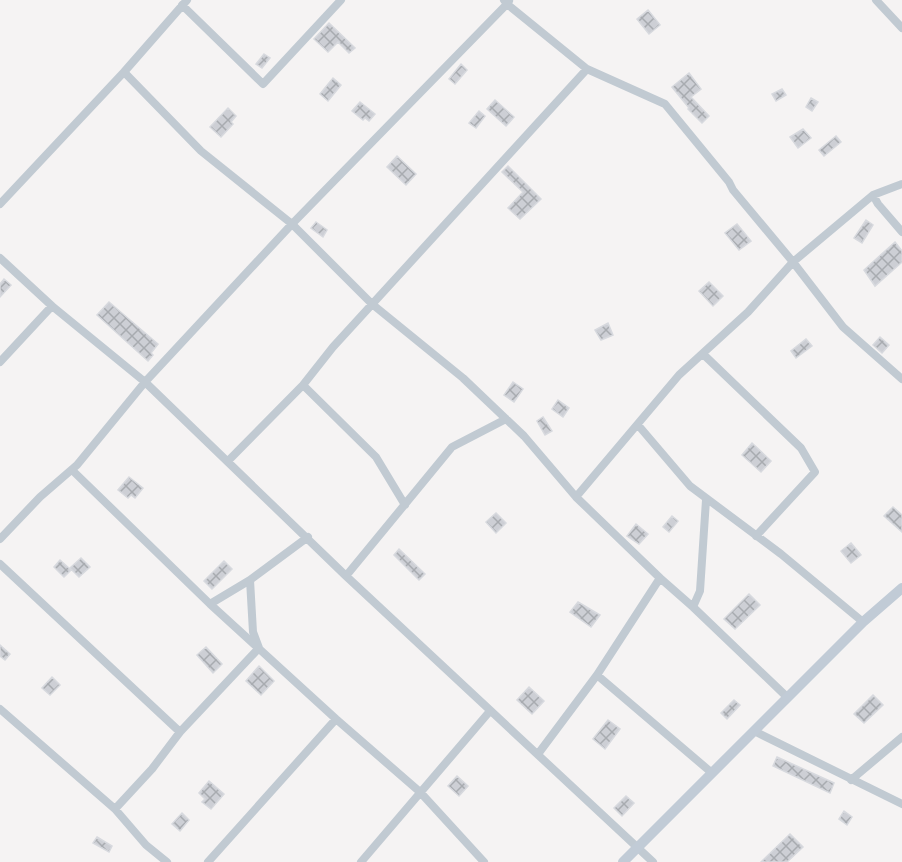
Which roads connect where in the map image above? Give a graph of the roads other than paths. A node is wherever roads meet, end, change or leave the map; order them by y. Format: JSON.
{"nodes":[{"id":1,"x":341,"y":0,"type":"edge"},
{"id":2,"x":876,"y":0,"type":"edge"},
{"id":3,"x":507,"y":1,"type":"edge"},
{"id":4,"x":184,"y":2,"type":"edge"},
{"id":5,"x":902,"y":28,"type":"edge"},
{"id":6,"x":587,"y":69,"type":"junction"},
{"id":7,"x":124,"y":72,"type":"junction"},
{"id":8,"x":902,"y":184,"type":"edge"},
{"id":9,"x":873,"y":195,"type":"junction"},
{"id":10,"x":0,"y":204,"type":"edge"},
{"id":11,"x":292,"y":224,"type":"junction"},
{"id":12,"x":902,"y":232,"type":"edge"},
{"id":13,"x":0,"y":258,"type":"edge"},
{"id":14,"x":793,"y":262,"type":"junction"},
{"id":15,"x":372,"y":304,"type":"junction"},
{"id":16,"x":51,"y":306,"type":"junction"},
{"id":17,"x":704,"y":354,"type":"junction"},
{"id":18,"x":0,"y":362,"type":"edge"},
{"id":19,"x":902,"y":379,"type":"edge"},
{"id":20,"x":145,"y":382,"type":"junction"},
{"id":21,"x":303,"y":385,"type":"junction"},
{"id":22,"x":506,"y":419,"type":"junction"},
{"id":23,"x":638,"y":425,"type":"junction"},
{"id":24,"x":228,"y":461,"type":"junction"},
{"id":25,"x":72,"y":470,"type":"junction"},
{"id":26,"x":576,"y":497,"type":"junction"},
{"id":27,"x":706,"y":500,"type":"junction"},
{"id":28,"x":405,"y":505,"type":"junction"},
{"id":29,"x":756,"y":536,"type":"junction"},
{"id":30,"x":308,"y":537,"type":"junction"},
{"id":31,"x":0,"y":539,"type":"edge"},
{"id":32,"x":0,"y":564,"type":"edge"},
{"id":33,"x":346,"y":576,"type":"junction"},
{"id":34,"x":660,"y":578,"type":"junction"},
{"id":35,"x":250,"y":580,"type":"junction"},
{"id":36,"x":902,"y":588,"type":"edge"},
{"id":37,"x":210,"y":604,"type":"junction"},
{"id":38,"x":693,"y":607,"type":"junction"},
{"id":39,"x":863,"y":622,"type":"junction"},
{"id":40,"x":259,"y":648,"type":"junction"},
{"id":41,"x":597,"y":675,"type":"junction"},
{"id":42,"x":787,"y":697,"type":"junction"},
{"id":43,"x":0,"y":709,"type":"edge"},
{"id":44,"x":490,"y":711,"type":"junction"},
{"id":45,"x":336,"y":719,"type":"junction"},
{"id":46,"x":754,"y":731,"type":"junction"},
{"id":47,"x":180,"y":732,"type":"junction"},
{"id":48,"x":902,"y":737,"type":"edge"},
{"id":49,"x":538,"y":754,"type":"junction"},
{"id":50,"x":712,"y":773,"type":"junction"},
{"id":51,"x":851,"y":780,"type":"junction"},
{"id":52,"x":420,"y":792,"type":"junction"},
{"id":53,"x":902,"y":804,"type":"edge"},
{"id":54,"x":115,"y":809,"type":"junction"},
{"id":55,"x":636,"y":848,"type":"junction"},
{"id":56,"x":167,"y":862,"type":"edge"},
{"id":57,"x":208,"y":862,"type":"edge"},
{"id":58,"x":361,"y":862,"type":"edge"},
{"id":59,"x":484,"y":862,"type":"edge"},
{"id":60,"x":623,"y":862,"type":"edge"},
{"id":61,"x":653,"y":862,"type":"edge"}],
"edges":[{"from":1,"to":4,"type":"street"},
{"from":2,"to":5,"type":"street"},
{"from":3,"to":6,"type":"street"},
{"from":3,"to":11,"type":"street"},
{"from":4,"to":7,"type":"street"},
{"from":6,"to":14,"type":"street"},
{"from":6,"to":15,"type":"street"},
{"from":7,"to":10,"type":"street"},
{"from":7,"to":11,"type":"street"},
{"from":8,"to":9,"type":"street"},
{"from":9,"to":12,"type":"street"},
{"from":9,"to":14,"type":"street"},
{"from":11,"to":15,"type":"street"},
{"from":11,"to":20,"type":"street"},
{"from":13,"to":16,"type":"street"},
{"from":14,"to":17,"type":"street"},
{"from":14,"to":19,"type":"street"},
{"from":15,"to":21,"type":"street"},
{"from":15,"to":22,"type":"street"},
{"from":16,"to":18,"type":"street"},
{"from":16,"to":20,"type":"street"},
{"from":17,"to":23,"type":"street"},
{"from":17,"to":29,"type":"street"},
{"from":20,"to":24,"type":"street"},
{"from":20,"to":25,"type":"street"},
{"from":21,"to":24,"type":"street"},
{"from":21,"to":28,"type":"street"},
{"from":22,"to":26,"type":"street"},
{"from":22,"to":28,"type":"street"},
{"from":23,"to":26,"type":"street"},
{"from":23,"to":27,"type":"street"},
{"from":24,"to":30,"type":"street"},
{"from":25,"to":31,"type":"street"},
{"from":25,"to":37,"type":"street"},
{"from":26,"to":34,"type":"street"},
{"from":27,"to":29,"type":"street"},
{"from":27,"to":38,"type":"street"},
{"from":28,"to":33,"type":"street"},
{"from":29,"to":39,"type":"street"},
{"from":30,"to":33,"type":"street"},
{"from":30,"to":35,"type":"street"},
{"from":32,"to":47,"type":"street"},
{"from":33,"to":44,"type":"street"},
{"from":34,"to":38,"type":"street"},
{"from":34,"to":41,"type":"street"},
{"from":35,"to":37,"type":"street"},
{"from":35,"to":40,"type":"street"},
{"from":36,"to":39,"type":"street"},
{"from":37,"to":40,"type":"street"},
{"from":38,"to":42,"type":"street"},
{"from":39,"to":42,"type":"street"},
{"from":40,"to":45,"type":"street"},
{"from":40,"to":47,"type":"street"},
{"from":41,"to":49,"type":"street"},
{"from":41,"to":50,"type":"street"},
{"from":42,"to":46,"type":"street"},
{"from":43,"to":54,"type":"street"},
{"from":44,"to":49,"type":"street"},
{"from":44,"to":52,"type":"street"},
{"from":45,"to":52,"type":"street"},
{"from":45,"to":57,"type":"street"},
{"from":46,"to":50,"type":"street"},
{"from":46,"to":51,"type":"street"},
{"from":47,"to":54,"type":"street"},
{"from":48,"to":51,"type":"street"},
{"from":49,"to":55,"type":"street"},
{"from":50,"to":55,"type":"street"},
{"from":51,"to":53,"type":"street"},
{"from":52,"to":58,"type":"street"},
{"from":52,"to":59,"type":"street"},
{"from":54,"to":56,"type":"street"},
{"from":55,"to":60,"type":"street"},
{"from":55,"to":61,"type":"street"}]}
